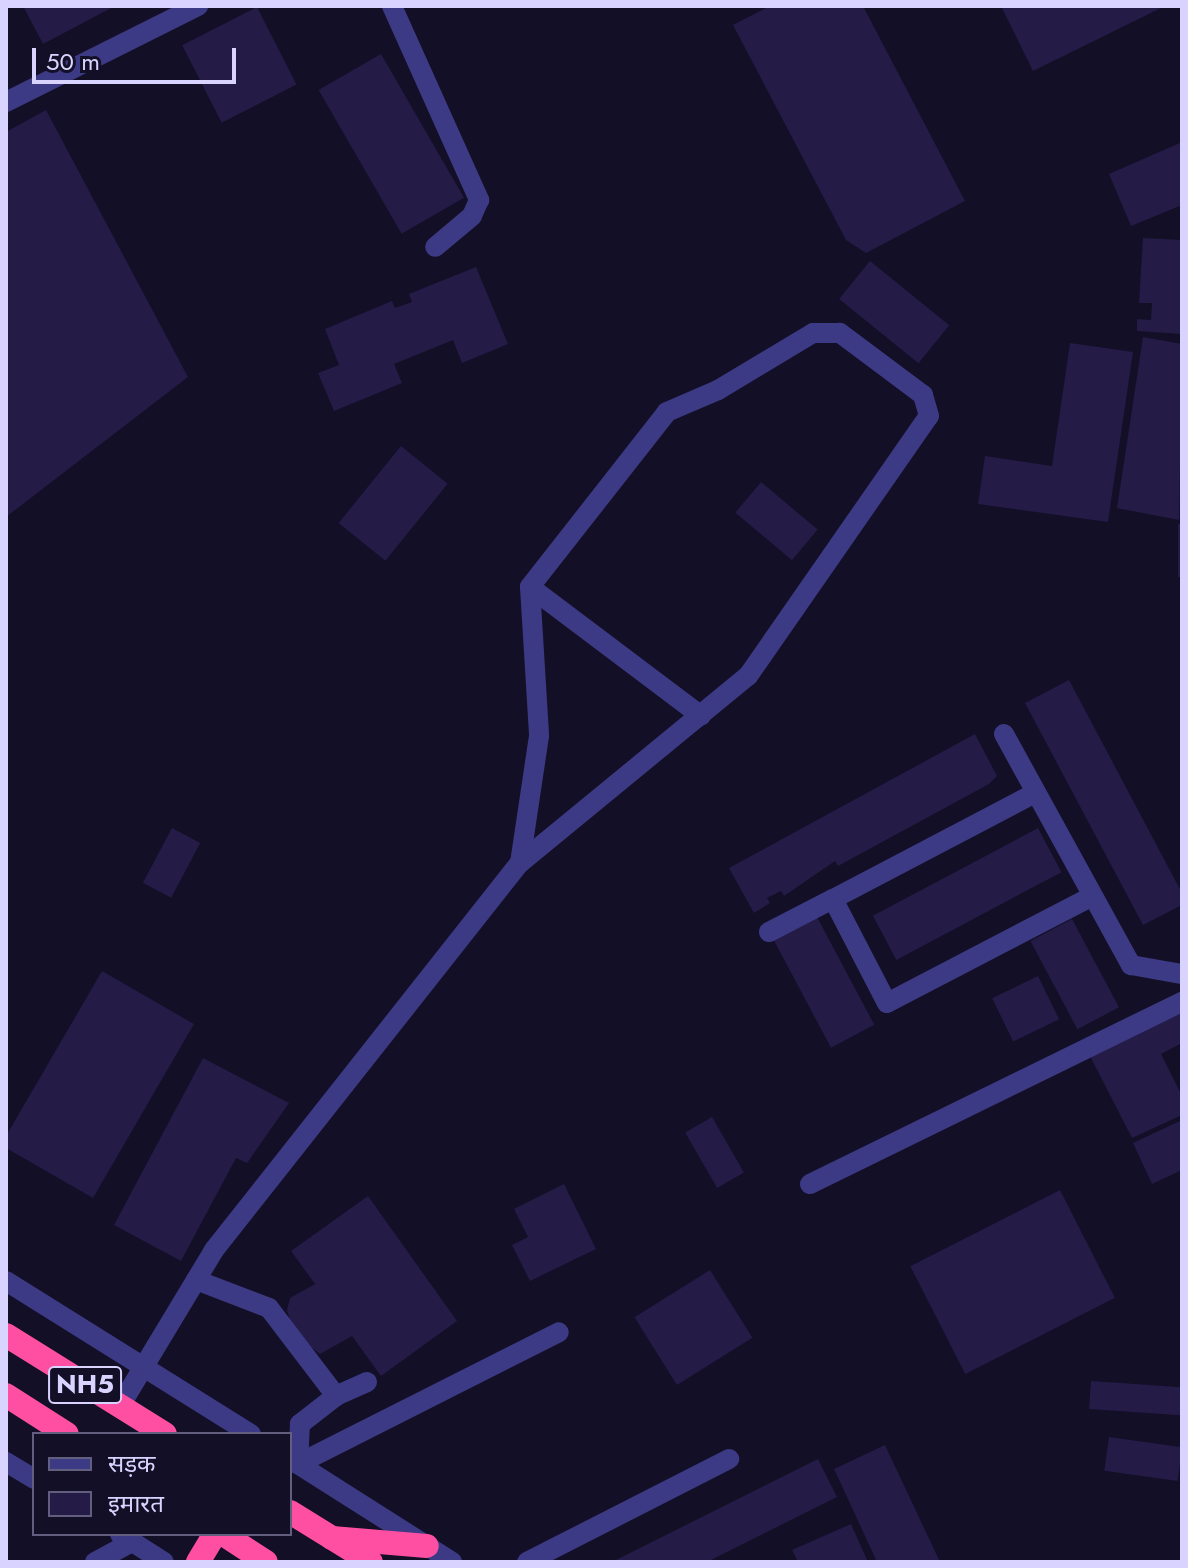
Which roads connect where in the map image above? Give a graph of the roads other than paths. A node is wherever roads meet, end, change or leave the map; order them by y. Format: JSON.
{"nodes":[{"id":1,"x":198,"y":6,"type":"edge"},
{"id":2,"x":392,"y":6,"type":"edge"},
{"id":3,"x":6,"y":102,"type":"edge"},
{"id":4,"x":435,"y":247,"type":"dead end"},
{"id":5,"x":530,"y":587,"type":"junction"},
{"id":6,"x":701,"y":716,"type":"junction"},
{"id":7,"x":1004,"y":734,"type":"dead end"},
{"id":8,"x":1035,"y":793,"type":"junction"},
{"id":9,"x":520,"y":863,"type":"junction"},
{"id":10,"x":1091,"y":897,"type":"junction"},
{"id":11,"x":833,"y":899,"type":"junction"},
{"id":12,"x":769,"y":932,"type":"dead end"},
{"id":13,"x":1182,"y":974,"type":"edge"},
{"id":14,"x":1182,"y":1002,"type":"edge"},
{"id":15,"x":810,"y":1184,"type":"dead end"},
{"id":16,"x":196,"y":1280,"type":"junction"},
{"id":17,"x":6,"y":1281,"type":"edge"},
{"id":18,"x":559,"y":1332,"type":"dead end"},
{"id":19,"x":6,"y":1335,"type":"edge"},
{"id":20,"x":143,"y":1366,"type":"junction"},
{"id":21,"x":367,"y":1382,"type":"dead end"},
{"id":22,"x":6,"y":1395,"type":"edge"},
{"id":23,"x":336,"y":1396,"type":"junction"},
{"id":24,"x":120,"y":1406,"type":"junction"},
{"id":25,"x":64,"y":1432,"type":"edge"},
{"id":26,"x":162,"y":1432,"type":"edge"},
{"id":27,"x":248,"y":1432,"type":"edge"},
{"id":28,"x":729,"y":1459,"type":"dead end"},
{"id":29,"x":294,"y":1461,"type":"edge"},
{"id":30,"x":6,"y":1462,"type":"edge"},
{"id":31,"x":32,"y":1478,"type":"edge"},
{"id":32,"x":292,"y":1513,"type":"edge"},
{"id":33,"x":214,"y":1536,"type":"edge"},
{"id":34,"x":226,"y":1536,"type":"edge"},
{"id":35,"x":126,"y":1538,"type":"edge"},
{"id":36,"x":332,"y":1538,"type":"junction"},
{"id":37,"x":427,"y":1546,"type":"junction"},
{"id":38,"x":95,"y":1562,"type":"edge"},
{"id":39,"x":164,"y":1562,"type":"edge"},
{"id":40,"x":198,"y":1562,"type":"edge"},
{"id":41,"x":266,"y":1562,"type":"edge"},
{"id":42,"x":371,"y":1562,"type":"edge"},
{"id":43,"x":452,"y":1562,"type":"edge"},
{"id":44,"x":527,"y":1562,"type":"edge"}],
"edges":[{"from":1,"to":3,"type":"street"},
{"from":2,"to":4,"type":"street"},
{"from":5,"to":6,"type":"street"},
{"from":5,"to":6,"type":"street"},
{"from":5,"to":9,"type":"street"},
{"from":6,"to":9,"type":"street"},
{"from":7,"to":8,"type":"street"},
{"from":8,"to":10,"type":"street"},
{"from":8,"to":11,"type":"street"},
{"from":9,"to":16,"type":"street"},
{"from":10,"to":11,"type":"street"},
{"from":10,"to":13,"type":"street"},
{"from":11,"to":12,"type":"street"},
{"from":14,"to":15,"type":"street"},
{"from":16,"to":20,"type":"street"},
{"from":16,"to":23,"type":"street"},
{"from":17,"to":20,"type":"street"},
{"from":18,"to":29,"type":"street"},
{"from":19,"to":24,"type":"highway","number":"NH5"},
{"from":20,"to":24,"type":"street"},
{"from":20,"to":27,"type":"street"},
{"from":21,"to":23,"type":"street"},
{"from":22,"to":25,"type":"highway","number":"NH5"},
{"from":23,"to":29,"type":"street"},
{"from":24,"to":26,"type":"highway","number":"NH5"},
{"from":28,"to":44,"type":"street"},
{"from":29,"to":37,"type":"street"},
{"from":30,"to":31,"type":"street"},
{"from":32,"to":36,"type":"highway"},
{"from":33,"to":40,"type":"highway"},
{"from":34,"to":41,"type":"highway"},
{"from":35,"to":38,"type":"street"},
{"from":35,"to":39,"type":"street"},
{"from":36,"to":37,"type":"highway"},
{"from":36,"to":42,"type":"highway"},
{"from":37,"to":43,"type":"street"}]}
